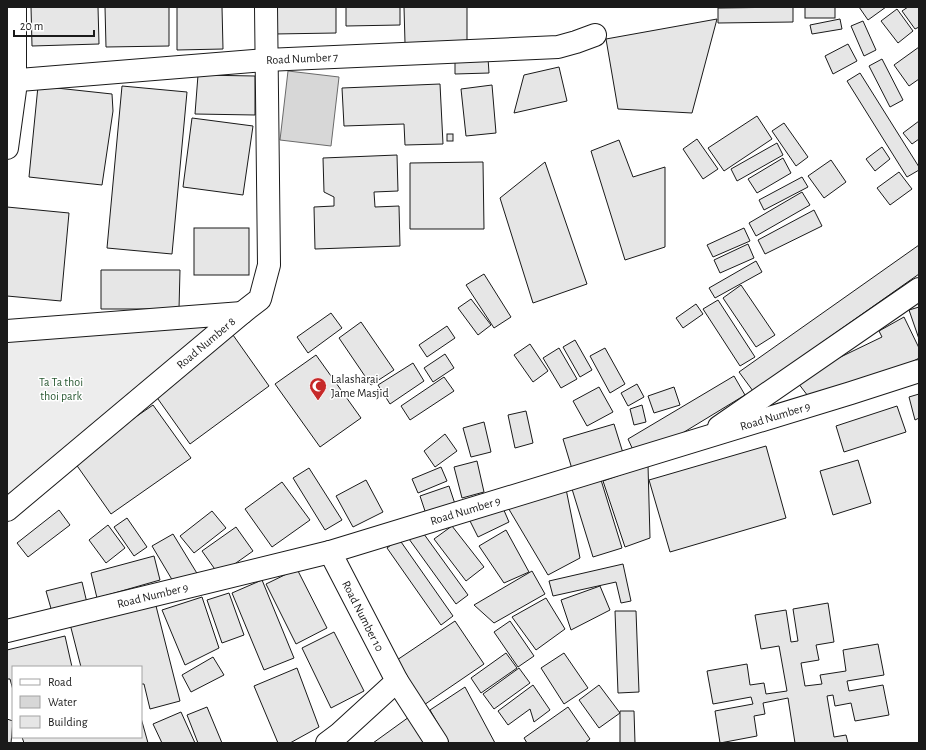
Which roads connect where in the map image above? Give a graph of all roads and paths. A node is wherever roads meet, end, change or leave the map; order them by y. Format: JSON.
{"nodes":[{"id":1,"x":15,"y":7,"type":"edge"},
{"id":2,"x":266,"y":7,"type":"edge"},
{"id":3,"x":595,"y":35,"type":"dead end"},
{"id":4,"x":266,"y":60,"type":"junction"},
{"id":5,"x":11,"y":81,"type":"edge"},
{"id":6,"x":7,"y":148,"type":"edge"},
{"id":7,"x":919,"y":289,"type":"edge"},
{"id":8,"x":242,"y":313,"type":"junction"},
{"id":9,"x":7,"y":331,"type":"edge"},
{"id":10,"x":919,"y":372,"type":"edge"},
{"id":11,"x":702,"y":439,"type":"junction"},
{"id":12,"x":7,"y":510,"type":"edge"},
{"id":13,"x":330,"y":552,"type":"junction"},
{"id":14,"x":7,"y":631,"type":"edge"},
{"id":15,"x":397,"y":681,"type":"junction"},
{"id":16,"x":327,"y":743,"type":"edge"},
{"id":17,"x":437,"y":743,"type":"edge"}],
"edges":[{"from":1,"to":5,"type":"street"},
{"from":2,"to":4,"type":"street"},
{"from":3,"to":4,"type":"street","name":"Road Number 7"},
{"from":4,"to":5,"type":"street","name":"Road Number 7"},
{"from":4,"to":8,"type":"street"},
{"from":5,"to":6,"type":"street"},
{"from":7,"to":11,"type":"street"},
{"from":8,"to":9,"type":"street","name":"Road Number 8"},
{"from":8,"to":12,"type":"street","name":"Road Number 8"},
{"from":10,"to":11,"type":"street","name":"Road Number 9"},
{"from":11,"to":13,"type":"street","name":"Road Number 9"},
{"from":13,"to":14,"type":"street","name":"Road Number 9"},
{"from":13,"to":15,"type":"street","name":"Road Number 10"},
{"from":15,"to":16,"type":"street"},
{"from":15,"to":17,"type":"street","name":"Road Number 10"}]}
